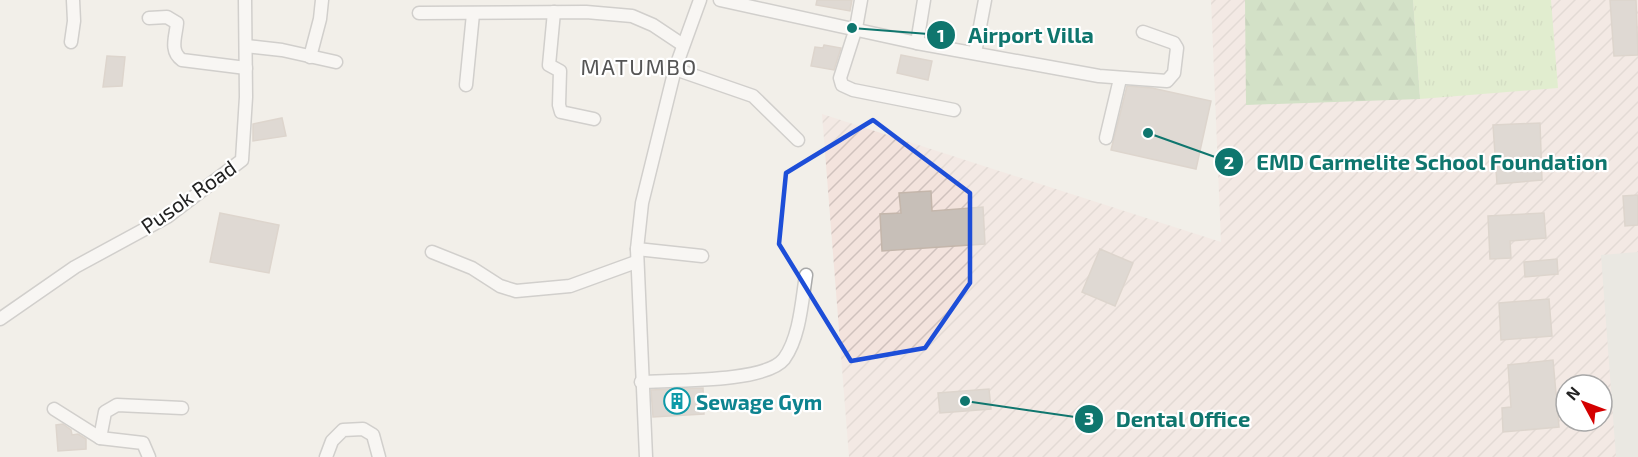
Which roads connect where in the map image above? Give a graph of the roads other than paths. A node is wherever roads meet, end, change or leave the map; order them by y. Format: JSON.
{"nodes":[{"id":1,"x":73,"y":0,"type":"edge"},
{"id":2,"x":245,"y":0,"type":"edge"},
{"id":3,"x":322,"y":0,"type":"edge"},
{"id":4,"x":700,"y":0,"type":"edge"},
{"id":5,"x":720,"y":0,"type":"edge"},
{"id":6,"x":861,"y":0,"type":"edge"},
{"id":7,"x":924,"y":0,"type":"edge"},
{"id":8,"x":985,"y":0,"type":"edge"},
{"id":9,"x":554,"y":12,"type":"junction"},
{"id":10,"x":419,"y":13,"type":"dead end"},
{"id":11,"x":473,"y":14,"type":"junction"},
{"id":12,"x":149,"y":18,"type":"dead end"},
{"id":13,"x":856,"y":28,"type":"junction"},
{"id":14,"x":1143,"y":32,"type":"dead end"},
{"id":15,"x":71,"y":42,"type":"dead end"},
{"id":16,"x":917,"y":43,"type":"junction"},
{"id":17,"x":683,"y":45,"type":"junction"},
{"id":18,"x":246,"y":46,"type":"junction"},
{"id":19,"x":975,"y":53,"type":"junction"},
{"id":20,"x":310,"y":57,"type":"junction"},
{"id":21,"x":336,"y":62,"type":"dead end"},
{"id":22,"x":246,"y":68,"type":"junction"},
{"id":23,"x":675,"y":69,"type":"junction"},
{"id":24,"x":1120,"y":79,"type":"junction"},
{"id":25,"x":466,"y":85,"type":"dead end"},
{"id":26,"x":954,"y":110,"type":"dead end"},
{"id":27,"x":594,"y":119,"type":"dead end"},
{"id":28,"x":1106,"y":138,"type":"dead end"},
{"id":29,"x":798,"y":140,"type":"dead end"},
{"id":30,"x":637,"y":249,"type":"junction"},
{"id":31,"x":432,"y":252,"type":"dead end"},
{"id":32,"x":702,"y":256,"type":"dead end"},
{"id":33,"x":636,"y":262,"type":"junction"},
{"id":34,"x":807,"y":275,"type":"dead end"},
{"id":35,"x":0,"y":319,"type":"edge"},
{"id":36,"x":641,"y":382,"type":"junction"},
{"id":37,"x":182,"y":408,"type":"dead end"},
{"id":38,"x":54,"y":409,"type":"dead end"},
{"id":39,"x":100,"y":438,"type":"junction"},
{"id":40,"x":149,"y":457,"type":"edge"},
{"id":41,"x":326,"y":457,"type":"edge"},
{"id":42,"x":379,"y":457,"type":"edge"},
{"id":43,"x":646,"y":457,"type":"edge"}],
"edges":[{"from":1,"to":15,"type":"street"},
{"from":2,"to":18,"type":"street","name":"Pusok Road"},
{"from":3,"to":20,"type":"street"},
{"from":4,"to":17,"type":"street"},
{"from":5,"to":13,"type":"street"},
{"from":6,"to":13,"type":"street"},
{"from":7,"to":16,"type":"street"},
{"from":8,"to":19,"type":"street"},
{"from":9,"to":11,"type":"street"},
{"from":9,"to":17,"type":"street"},
{"from":9,"to":27,"type":"street"},
{"from":10,"to":11,"type":"street"},
{"from":11,"to":25,"type":"street"},
{"from":12,"to":22,"type":"street"},
{"from":13,"to":16,"type":"street"},
{"from":13,"to":26,"type":"street"},
{"from":14,"to":24,"type":"street"},
{"from":16,"to":19,"type":"street"},
{"from":17,"to":23,"type":"street"},
{"from":18,"to":20,"type":"street"},
{"from":18,"to":22,"type":"street","name":"Pusok Road"},
{"from":19,"to":24,"type":"street"},
{"from":20,"to":21,"type":"street"},
{"from":22,"to":35,"type":"street","name":"Pusok Road"},
{"from":23,"to":29,"type":"street"},
{"from":23,"to":30,"type":"street"},
{"from":24,"to":28,"type":"street"},
{"from":30,"to":32,"type":"street"},
{"from":30,"to":33,"type":"street"},
{"from":31,"to":33,"type":"street"},
{"from":33,"to":36,"type":"street"},
{"from":34,"to":36,"type":"street"},
{"from":36,"to":43,"type":"street"},
{"from":37,"to":39,"type":"street"},
{"from":38,"to":39,"type":"street"},
{"from":39,"to":40,"type":"street"},
{"from":41,"to":42,"type":"street"}]}
